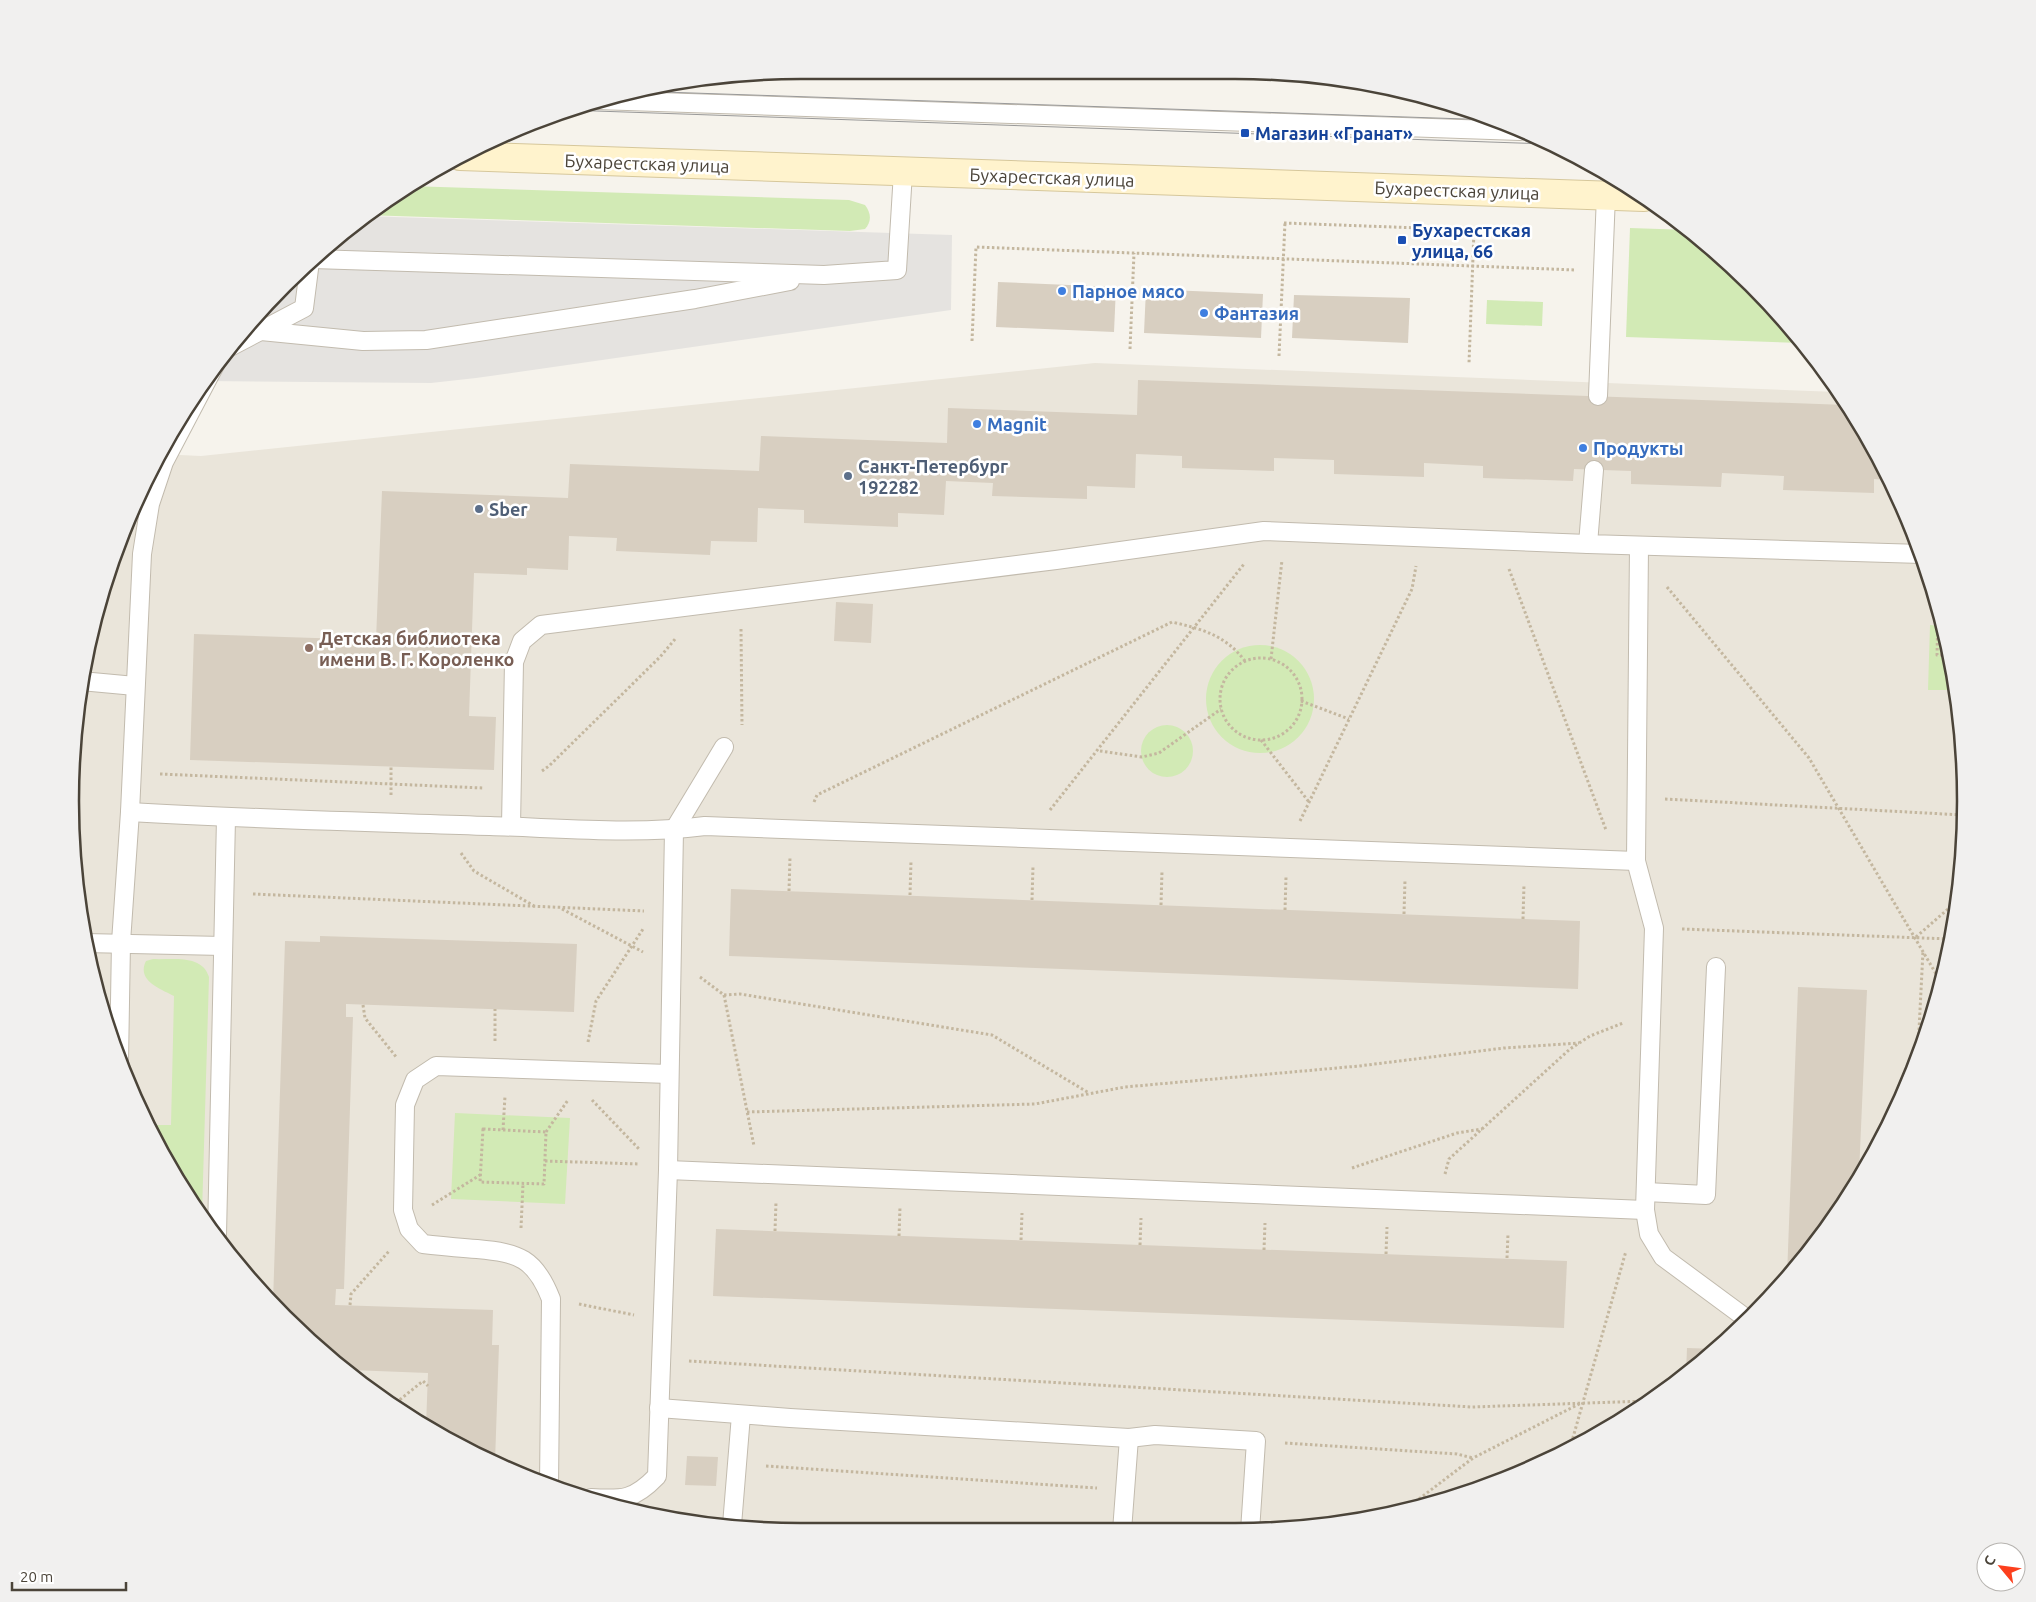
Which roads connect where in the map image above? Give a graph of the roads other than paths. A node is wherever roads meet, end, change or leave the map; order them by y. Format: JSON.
{"nodes":[{"id":1,"x":624,"y":101,"type":"edge"},
{"id":2,"x":1502,"y":130,"type":"edge"},
{"id":3,"x":475,"y":157,"type":"edge"},
{"id":4,"x":903,"y":172,"type":"junction"},
{"id":5,"x":1606,"y":195,"type":"junction"},
{"id":6,"x":1630,"y":196,"type":"edge"},
{"id":7,"x":322,"y":260,"type":"edge"},
{"id":8,"x":309,"y":272,"type":"edge"},
{"id":9,"x":824,"y":275,"type":"junction"},
{"id":10,"x":261,"y":331,"type":"junction"},
{"id":11,"x":247,"y":338,"type":"edge"},
{"id":12,"x":1598,"y":396,"type":"dead end"},
{"id":13,"x":165,"y":460,"type":"edge"},
{"id":14,"x":1594,"y":470,"type":"dead end"},
{"id":15,"x":1588,"y":544,"type":"junction"},
{"id":16,"x":1638,"y":546,"type":"junction"},
{"id":17,"x":1913,"y":554,"type":"edge"},
{"id":18,"x":89,"y":682,"type":"edge"},
{"id":19,"x":135,"y":686,"type":"junction"},
{"id":20,"x":724,"y":747,"type":"road end"},
{"id":21,"x":130,"y":812,"type":"junction"},
{"id":22,"x":226,"y":818,"type":"junction"},
{"id":23,"x":511,"y":826,"type":"junction"},
{"id":24,"x":674,"y":830,"type":"junction"},
{"id":25,"x":1636,"y":861,"type":"junction"},
{"id":26,"x":93,"y":942,"type":"edge"},
{"id":27,"x":121,"y":942,"type":"junction"},
{"id":28,"x":223,"y":946,"type":"junction"},
{"id":29,"x":1716,"y":967,"type":"dead end"},
{"id":30,"x":119,"y":1039,"type":"edge"},
{"id":31,"x":669,"y":1074,"type":"junction"},
{"id":32,"x":663,"y":1167,"type":"junction"},
{"id":33,"x":1645,"y":1201,"type":"junction"},
{"id":34,"x":217,"y":1226,"type":"edge"},
{"id":35,"x":1742,"y":1315,"type":"edge"},
{"id":36,"x":659,"y":1408,"type":"junction"},
{"id":37,"x":741,"y":1415,"type":"junction"},
{"id":38,"x":1129,"y":1438,"type":"junction"},
{"id":39,"x":549,"y":1477,"type":"edge"},
{"id":40,"x":613,"y":1499,"type":"edge"},
{"id":41,"x":732,"y":1520,"type":"edge"},
{"id":42,"x":1123,"y":1523,"type":"edge"},
{"id":43,"x":1250,"y":1523,"type":"edge"}],
"edges":[{"from":1,"to":2,"type":"lane"},
{"from":3,"to":4,"type":"main road","name":"Бухарестская улица"},
{"from":4,"to":5,"type":"main road","name":"Бухарестская улица"},
{"from":4,"to":9,"type":"lane"},
{"from":5,"to":6,"type":"main road","name":"Бухарестская улица"},
{"from":5,"to":12,"type":"lane"},
{"from":7,"to":9,"type":"lane"},
{"from":8,"to":10,"type":"lane"},
{"from":9,"to":10,"type":"lane"},
{"from":10,"to":11,"type":"lane"},
{"from":13,"to":19,"type":"lane"},
{"from":14,"to":15,"type":"lane"},
{"from":15,"to":16,"type":"lane"},
{"from":15,"to":23,"type":"lane"},
{"from":16,"to":17,"type":"lane"},
{"from":16,"to":25,"type":"lane"},
{"from":18,"to":19,"type":"lane"},
{"from":19,"to":21,"type":"lane"},
{"from":20,"to":24,"type":"lane"},
{"from":21,"to":22,"type":"lane"},
{"from":21,"to":27,"type":"lane"},
{"from":22,"to":23,"type":"lane"},
{"from":22,"to":28,"type":"lane"},
{"from":23,"to":24,"type":"lane"},
{"from":24,"to":25,"type":"lane"},
{"from":24,"to":31,"type":"lane"},
{"from":25,"to":33,"type":"lane"},
{"from":26,"to":27,"type":"lane"},
{"from":27,"to":28,"type":"lane"},
{"from":27,"to":30,"type":"lane"},
{"from":28,"to":34,"type":"lane"},
{"from":29,"to":33,"type":"lane"},
{"from":31,"to":32,"type":"lane"},
{"from":31,"to":39,"type":"lane"},
{"from":32,"to":33,"type":"lane"},
{"from":32,"to":36,"type":"lane"},
{"from":33,"to":35,"type":"lane"},
{"from":36,"to":37,"type":"lane"},
{"from":36,"to":40,"type":"lane"},
{"from":37,"to":38,"type":"lane"},
{"from":37,"to":41,"type":"lane"},
{"from":38,"to":42,"type":"lane"},
{"from":38,"to":43,"type":"lane"}]}
